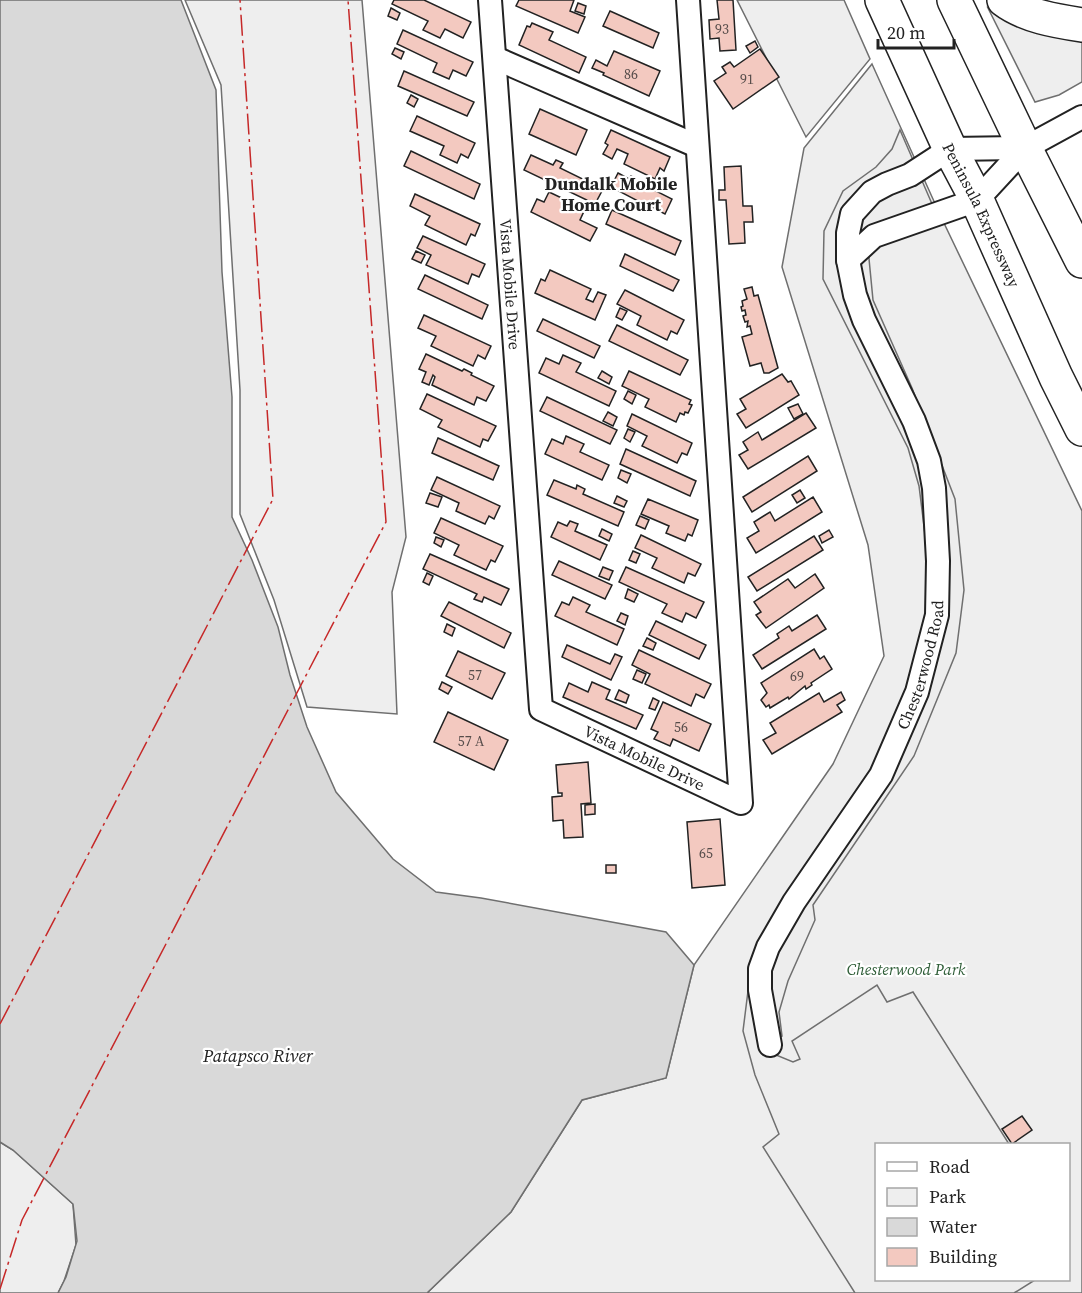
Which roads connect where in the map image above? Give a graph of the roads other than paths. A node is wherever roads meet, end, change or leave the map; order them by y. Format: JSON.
{"nodes":[{"id":1,"x":490,"y":0,"type":"edge"},
{"id":2,"x":688,"y":0,"type":"edge"},
{"id":3,"x":882,"y":0,"type":"edge"},
{"id":4,"x":954,"y":0,"type":"edge"},
{"id":5,"x":1004,"y":0,"type":"edge"},
{"id":6,"x":1082,"y":25,"type":"edge"},
{"id":7,"x":495,"y":58,"type":"junction"},
{"id":8,"x":1082,"y":117,"type":"edge"},
{"id":9,"x":697,"y":146,"type":"junction"},
{"id":10,"x":951,"y":148,"type":"junction"},
{"id":11,"x":1025,"y":148,"type":"junction"},
{"id":12,"x":977,"y":200,"type":"junction"},
{"id":13,"x":848,"y":260,"type":"junction"},
{"id":14,"x":1082,"y":261,"type":"edge"},
{"id":15,"x":1082,"y":429,"type":"edge"},
{"id":16,"x":770,"y":1045,"type":"dead end"}],
"edges":[{"from":1,"to":7,"type":"street","name":"Vista Mobile Drive"},
{"from":2,"to":9,"type":"street","name":"Vista Mobile Drive"},
{"from":3,"to":10,"type":"main road","name":"Peninsula Expressway"},
{"from":4,"to":11,"type":"main road"},
{"from":5,"to":6,"type":"main road"},
{"from":7,"to":9,"type":"street"},
{"from":7,"to":9,"type":"street","name":"Vista Mobile Drive"},
{"from":8,"to":11,"type":"street"},
{"from":10,"to":11,"type":"street"},
{"from":10,"to":12,"type":"main road","name":"Peninsula Expressway"},
{"from":10,"to":13,"type":"street","name":"Chesterwood Road"},
{"from":11,"to":12,"type":"street"},
{"from":11,"to":14,"type":"main road"},
{"from":12,"to":13,"type":"street"},
{"from":12,"to":15,"type":"main road","name":"Peninsula Expressway"},
{"from":13,"to":16,"type":"street","name":"Chesterwood Road"}]}
